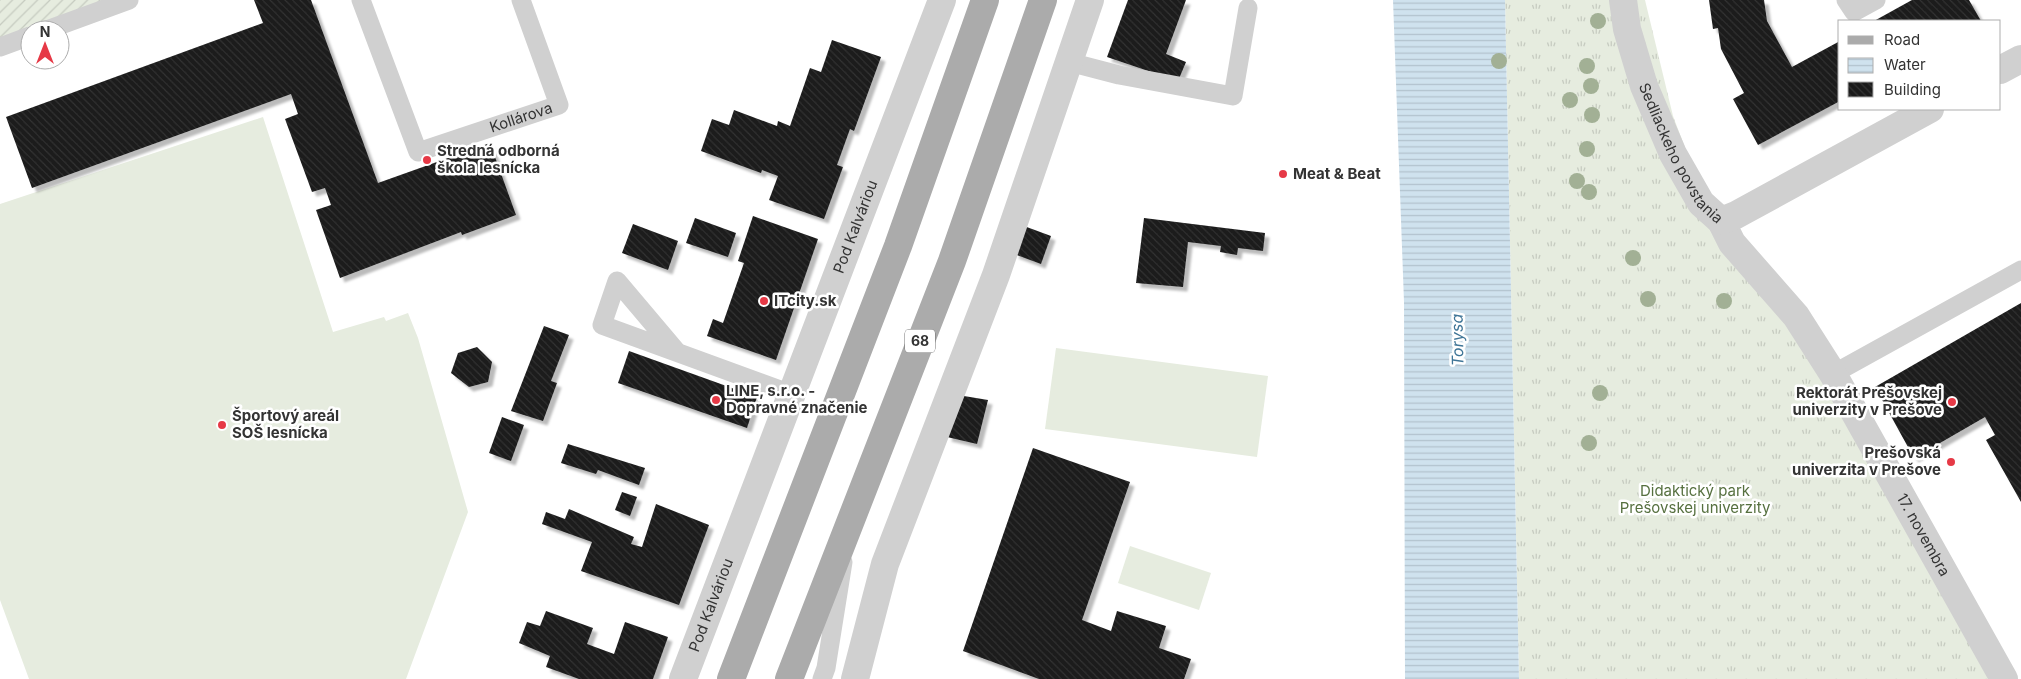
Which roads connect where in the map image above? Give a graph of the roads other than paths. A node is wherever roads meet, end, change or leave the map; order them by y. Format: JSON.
{"nodes":[{"id":1,"x":129,"y":0,"type":"edge"},
{"id":2,"x":361,"y":0,"type":"edge"},
{"id":3,"x":521,"y":0,"type":"edge"},
{"id":4,"x":942,"y":0,"type":"edge"},
{"id":5,"x":985,"y":0,"type":"edge"},
{"id":6,"x":1043,"y":0,"type":"edge"},
{"id":7,"x":1090,"y":0,"type":"edge"},
{"id":8,"x":1623,"y":0,"type":"edge"},
{"id":9,"x":1846,"y":0,"type":"edge"},
{"id":10,"x":1876,"y":0,"type":"edge"},
{"id":11,"x":1248,"y":8,"type":"dead end"},
{"id":12,"x":70,"y":22,"type":"edge"},
{"id":13,"x":20,"y":40,"type":"edge"},
{"id":14,"x":0,"y":47,"type":"edge"},
{"id":15,"x":2021,"y":60,"type":"edge"},
{"id":16,"x":1069,"y":62,"type":"junction"},
{"id":17,"x":2001,"y":70,"type":"edge"},
{"id":18,"x":1928,"y":110,"type":"edge"},
{"id":19,"x":1721,"y":221,"type":"junction"},
{"id":20,"x":2021,"y":270,"type":"edge"},
{"id":21,"x":677,"y":352,"type":"dead end"},
{"id":22,"x":1833,"y":374,"type":"junction"},
{"id":23,"x":792,"y":394,"type":"junction"},
{"id":24,"x":850,"y":523,"type":"junction"},
{"id":25,"x":682,"y":679,"type":"edge"},
{"id":26,"x":730,"y":679,"type":"edge"},
{"id":27,"x":789,"y":679,"type":"edge"},
{"id":28,"x":822,"y":679,"type":"edge"},
{"id":29,"x":855,"y":679,"type":"edge"},
{"id":30,"x":2004,"y":679,"type":"edge"}],
"edges":[{"from":1,"to":12,"type":"lane"},
{"from":2,"to":3,"type":"lane","name":"Kollárova"},
{"from":4,"to":23,"type":"street","name":"Pod Kalváriou"},
{"from":5,"to":26,"type":"main road"},
{"from":6,"to":24,"type":"main road","number":"68"},
{"from":7,"to":16,"type":"street"},
{"from":8,"to":19,"type":"street","name":"Sedliackeho povstania"},
{"from":9,"to":10,"type":"lane"},
{"from":11,"to":16,"type":"lane"},
{"from":13,"to":14,"type":"lane"},
{"from":15,"to":17,"type":"street"},
{"from":16,"to":29,"type":"street"},
{"from":18,"to":19,"type":"street","name":"Sedliackeho povstania"},
{"from":19,"to":22,"type":"street","name":"17. novembra"},
{"from":20,"to":22,"type":"lane"},
{"from":21,"to":23,"type":"lane"},
{"from":22,"to":30,"type":"street","name":"17. novembra"},
{"from":23,"to":25,"type":"street","name":"Pod Kalváriou"},
{"from":24,"to":27,"type":"main road","number":"68"},
{"from":24,"to":28,"type":"lane"}]}
